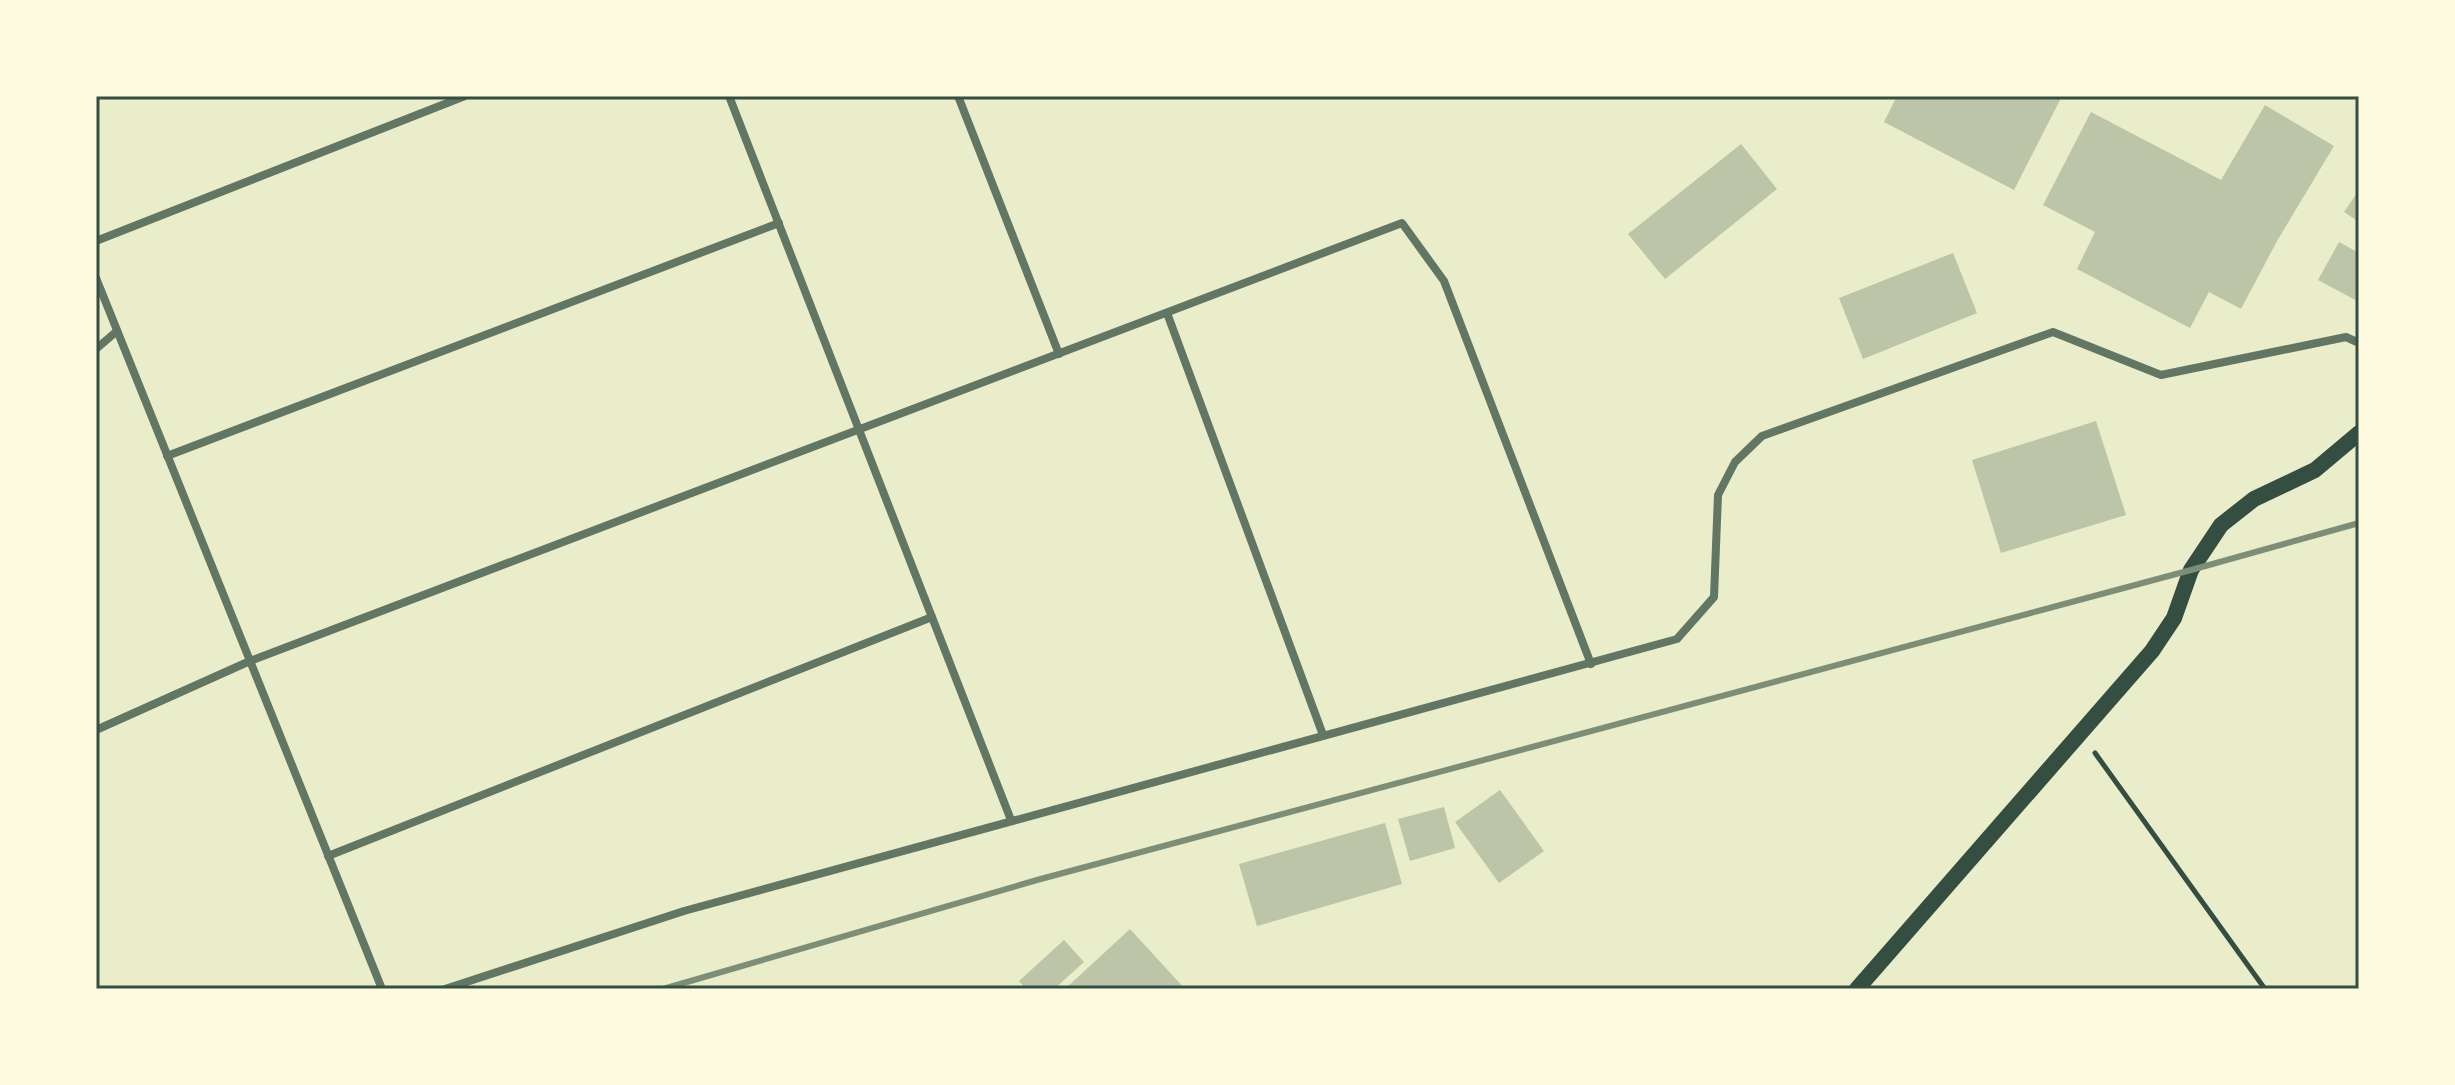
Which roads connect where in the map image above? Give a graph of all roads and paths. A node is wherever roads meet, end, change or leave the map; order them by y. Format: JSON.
{"nodes":[{"id":1,"x":465,"y":96,"type":"edge"},
{"id":2,"x":729,"y":96,"type":"edge"},
{"id":3,"x":958,"y":96,"type":"edge"},
{"id":4,"x":779,"y":223,"type":"junction"},
{"id":5,"x":96,"y":241,"type":"edge"},
{"id":6,"x":96,"y":278,"type":"edge"},
{"id":7,"x":1167,"y":313,"type":"junction"},
{"id":8,"x":117,"y":331,"type":"junction"},
{"id":9,"x":2359,"y":343,"type":"edge"},
{"id":10,"x":96,"y":349,"type":"edge"},
{"id":11,"x":1059,"y":354,"type":"junction"},
{"id":12,"x":860,"y":431,"type":"junction"},
{"id":13,"x":2359,"y":433,"type":"edge"},
{"id":14,"x":167,"y":456,"type":"junction"},
{"id":15,"x":932,"y":617,"type":"junction"},
{"id":16,"x":250,"y":661,"type":"junction"},
{"id":17,"x":1591,"y":664,"type":"junction"},
{"id":18,"x":96,"y":730,"type":"edge"},
{"id":19,"x":2081,"y":733,"type":"junction"},
{"id":20,"x":1323,"y":735,"type":"junction"},
{"id":21,"x":1011,"y":820,"type":"junction"},
{"id":22,"x":328,"y":856,"type":"junction"},
{"id":23,"x":382,"y":989,"type":"edge"},
{"id":24,"x":445,"y":989,"type":"edge"},
{"id":25,"x":1857,"y":989,"type":"edge"},
{"id":26,"x":2265,"y":989,"type":"edge"}],
"edges":[{"from":1,"to":5,"type":"street"},
{"from":2,"to":4,"type":"street"},
{"from":3,"to":11,"type":"street"},
{"from":4,"to":12,"type":"street"},
{"from":4,"to":14,"type":"street"},
{"from":6,"to":8,"type":"street"},
{"from":7,"to":11,"type":"street"},
{"from":7,"to":17,"type":"street"},
{"from":7,"to":20,"type":"street"},
{"from":8,"to":10,"type":"street"},
{"from":8,"to":14,"type":"street"},
{"from":9,"to":17,"type":"street"},
{"from":11,"to":12,"type":"street"},
{"from":12,"to":15,"type":"street"},
{"from":12,"to":16,"type":"street"},
{"from":13,"to":19,"type":"main road"},
{"from":14,"to":16,"type":"street"},
{"from":15,"to":21,"type":"street"},
{"from":15,"to":22,"type":"street"},
{"from":16,"to":18,"type":"street"},
{"from":16,"to":22,"type":"street"},
{"from":17,"to":20,"type":"street"},
{"from":19,"to":25,"type":"main road"},
{"from":19,"to":26,"type":"path"},
{"from":20,"to":21,"type":"street"},
{"from":21,"to":24,"type":"street"},
{"from":22,"to":23,"type":"street"}]}
